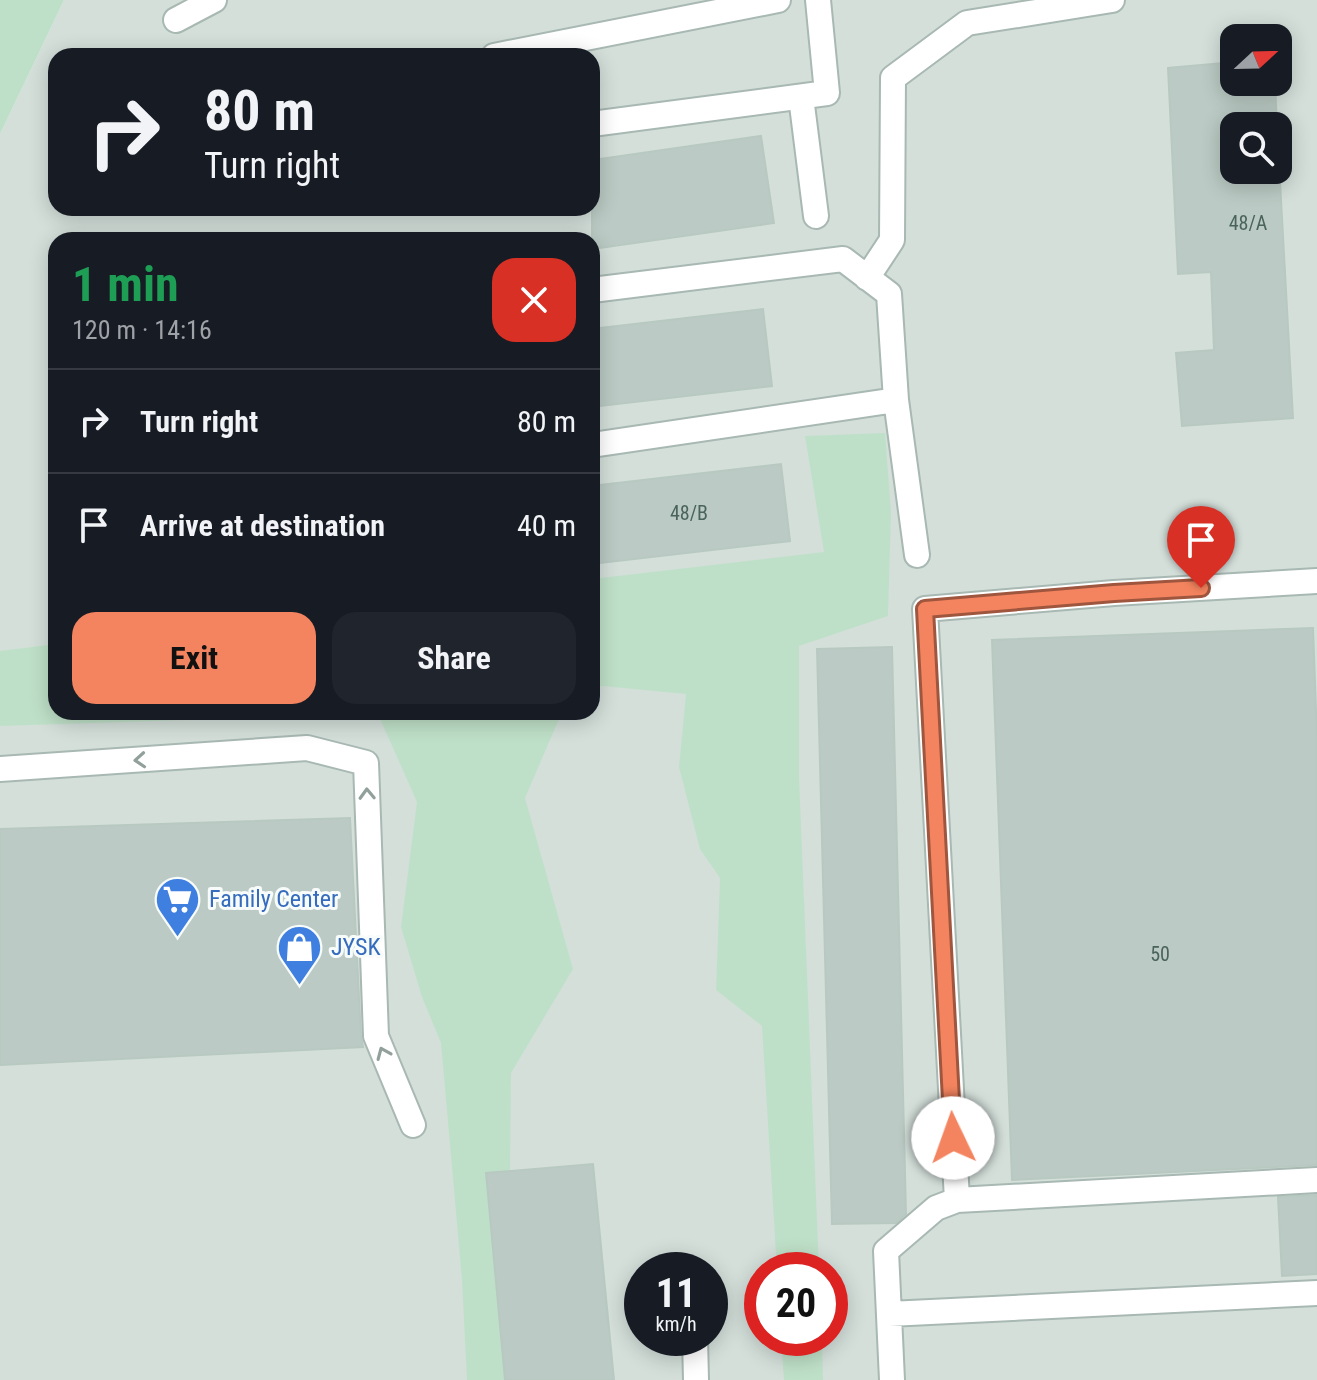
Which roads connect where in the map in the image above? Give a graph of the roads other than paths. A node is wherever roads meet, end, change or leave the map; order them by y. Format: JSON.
{"nodes":[{"id":1,"x":214,"y":0,"type":"edge"},
{"id":2,"x":778,"y":0,"type":"edge"},
{"id":3,"x":818,"y":0,"type":"edge"},
{"id":4,"x":1112,"y":0,"type":"edge"},
{"id":5,"x":176,"y":20,"type":"dead end"},
{"id":6,"x":535,"y":48,"type":"edge"},
{"id":7,"x":801,"y":97,"type":"junction"},
{"id":8,"x":600,"y":123,"type":"edge"},
{"id":9,"x":816,"y":216,"type":"dead end"},
{"id":10,"x":867,"y":278,"type":"junction"},
{"id":11,"x":600,"y":289,"type":"edge"},
{"id":12,"x":896,"y":400,"type":"junction"},
{"id":13,"x":600,"y":444,"type":"edge"},
{"id":14,"x":917,"y":555,"type":"dead end"},
{"id":15,"x":1317,"y":581,"type":"edge"},
{"id":16,"x":0,"y":769,"type":"edge"},
{"id":17,"x":413,"y":1125,"type":"dead end"},
{"id":18,"x":1317,"y":1180,"type":"edge"},
{"id":19,"x":957,"y":1200,"type":"junction"},
{"id":20,"x":1317,"y":1293,"type":"edge"},
{"id":21,"x":889,"y":1314,"type":"junction"},
{"id":22,"x":695,"y":1356,"type":"edge"},
{"id":23,"x":696,"y":1380,"type":"edge"},
{"id":24,"x":892,"y":1380,"type":"edge"}],
"edges":[{"from":1,"to":5,"type":"lane"},
{"from":2,"to":6,"type":"lane"},
{"from":3,"to":7,"type":"lane"},
{"from":4,"to":10,"type":"lane"},
{"from":7,"to":8,"type":"lane"},
{"from":7,"to":9,"type":"lane"},
{"from":10,"to":11,"type":"lane"},
{"from":10,"to":12,"type":"lane"},
{"from":12,"to":13,"type":"lane"},
{"from":12,"to":14,"type":"lane"},
{"from":15,"to":19,"type":"lane"},
{"from":17,"to":16,"type":"lane","one_way":true},
{"from":18,"to":19,"type":"lane"},
{"from":19,"to":21,"type":"lane"},
{"from":20,"to":21,"type":"lane"},
{"from":21,"to":24,"type":"lane"},
{"from":22,"to":23,"type":"lane"}]}
